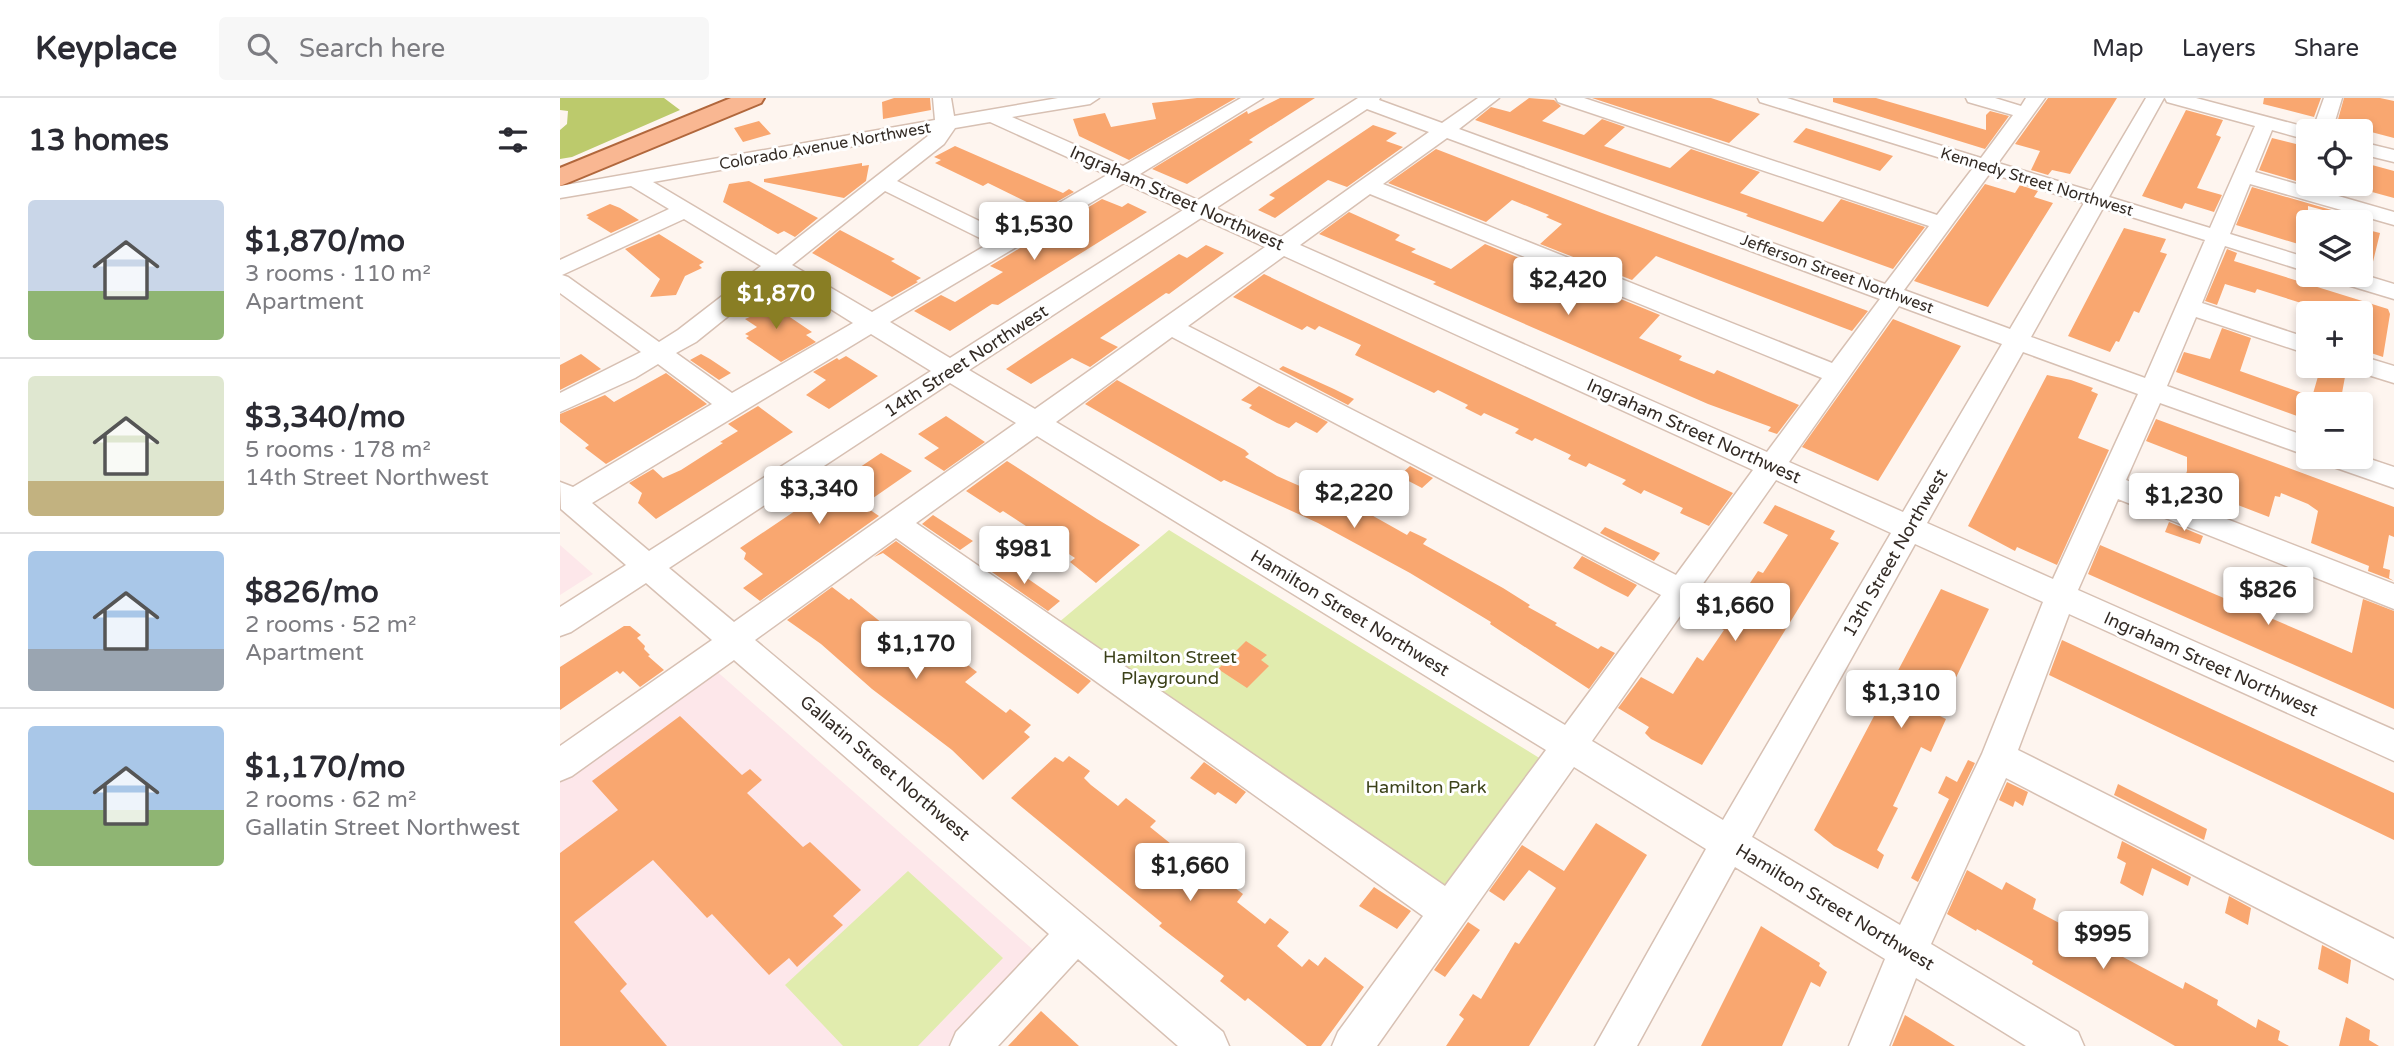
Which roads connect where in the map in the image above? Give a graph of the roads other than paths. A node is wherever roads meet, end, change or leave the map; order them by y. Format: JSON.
{"nodes":[{"id":1,"x":735,"y":98,"type":"edge"},
{"id":2,"x":752,"y":98,"type":"edge"},
{"id":3,"x":942,"y":98,"type":"edge"},
{"id":4,"x":1090,"y":98,"type":"edge"},
{"id":5,"x":1254,"y":98,"type":"edge"},
{"id":6,"x":1490,"y":98,"type":"edge"},
{"id":7,"x":1565,"y":98,"type":"edge"},
{"id":8,"x":1767,"y":98,"type":"edge"},
{"id":9,"x":1975,"y":98,"type":"edge"},
{"id":10,"x":2155,"y":98,"type":"edge"},
{"id":11,"x":2174,"y":98,"type":"edge"},
{"id":12,"x":2333,"y":98,"type":"edge"},
{"id":13,"x":1368,"y":100,"type":"edge"},
{"id":14,"x":2030,"y":105,"type":"edge"},
{"id":15,"x":993,"y":116,"type":"junction"},
{"id":16,"x":2326,"y":119,"type":"edge"},
{"id":17,"x":2266,"y":122,"type":"junction"},
{"id":18,"x":946,"y":124,"type":"junction"},
{"id":19,"x":1444,"y":130,"type":"junction"},
{"id":20,"x":2296,"y":131,"type":"edge"},
{"id":21,"x":2373,"y":151,"type":"edge"},
{"id":22,"x":2394,"y":156,"type":"edge"},
{"id":23,"x":594,"y":163,"type":"junction"},
{"id":24,"x":1987,"y":166,"type":"junction"},
{"id":25,"x":1123,"y":174,"type":"junction"},
{"id":26,"x":2243,"y":175,"type":"junction"},
{"id":27,"x":560,"y":178,"type":"edge"},
{"id":28,"x":636,"y":180,"type":"junction"},
{"id":29,"x":883,"y":182,"type":"junction"},
{"id":30,"x":1367,"y":185,"type":"junction"},
{"id":31,"x":560,"y":192,"type":"edge"},
{"id":32,"x":2097,"y":200,"type":"junction"},
{"id":33,"x":1200,"y":209,"type":"junction"},
{"id":34,"x":685,"y":210,"type":"junction"},
{"id":35,"x":2394,"y":219,"type":"edge"},
{"id":36,"x":1943,"y":224,"type":"junction"},
{"id":37,"x":2216,"y":237,"type":"junction"},
{"id":38,"x":1007,"y":243,"type":"junction"},
{"id":39,"x":1282,"y":246,"type":"junction"},
{"id":40,"x":2296,"y":261,"type":"edge"},
{"id":41,"x":777,"y":266,"type":"junction"},
{"id":42,"x":560,"y":269,"type":"edge"},
{"id":43,"x":560,"y":282,"type":"edge"},
{"id":44,"x":2373,"y":286,"type":"edge"},
{"id":45,"x":2394,"y":292,"type":"edge"},
{"id":46,"x":1893,"y":294,"type":"junction"},
{"id":47,"x":2187,"y":306,"type":"junction"},
{"id":48,"x":872,"y":324,"type":"junction"},
{"id":49,"x":1170,"y":326,"type":"junction"},
{"id":50,"x":2018,"y":340,"type":"junction"},
{"id":51,"x":2296,"y":342,"type":"edge"},
{"id":52,"x":659,"y":354,"type":"junction"},
{"id":53,"x":2373,"y":368,"type":"edge"},
{"id":54,"x":950,"y":371,"type":"junction"},
{"id":55,"x":1838,"y":375,"type":"junction"},
{"id":56,"x":2394,"y":375,"type":"edge"},
{"id":57,"x":2153,"y":390,"type":"junction"},
{"id":58,"x":560,"y":403,"type":"edge"},
{"id":59,"x":731,"y":405,"type":"junction"},
{"id":60,"x":1035,"y":422,"type":"junction"},
{"id":61,"x":2296,"y":443,"type":"edge"},
{"id":62,"x":1772,"y":466,"type":"junction"},
{"id":63,"x":2369,"y":469,"type":"edge"},
{"id":64,"x":2394,"y":478,"type":"edge"},
{"id":65,"x":2110,"y":485,"type":"junction"},
{"id":66,"x":566,"y":497,"type":"edge"},
{"id":67,"x":895,"y":523,"type":"junction"},
{"id":68,"x":1909,"y":528,"type":"junction"},
{"id":69,"x":648,"y":566,"type":"junction"},
{"id":70,"x":1681,"y":592,"type":"junction"},
{"id":71,"x":2060,"y":596,"type":"junction"},
{"id":72,"x":2394,"y":597,"type":"edge"},
{"id":73,"x":560,"y":623,"type":"edge"},
{"id":74,"x":734,"y":640,"type":"junction"},
{"id":75,"x":1569,"y":746,"type":"junction"},
{"id":76,"x":2394,"y":746,"type":"edge"},
{"id":77,"x":1998,"y":757,"type":"junction"},
{"id":78,"x":560,"y":765,"type":"edge"},
{"id":79,"x":1729,"y":843,"type":"junction"},
{"id":80,"x":1450,"y":912,"type":"junction"},
{"id":81,"x":1077,"y":932,"type":"junction"},
{"id":82,"x":1908,"y":951,"type":"junction"},
{"id":83,"x":2394,"y":960,"type":"edge"},
{"id":84,"x":970,"y":1046,"type":"edge"},
{"id":85,"x":1209,"y":1046,"type":"edge"},
{"id":86,"x":1352,"y":1046,"type":"edge"},
{"id":87,"x":1615,"y":1046,"type":"edge"},
{"id":88,"x":1870,"y":1046,"type":"edge"},
{"id":89,"x":2064,"y":1046,"type":"edge"}],
"edges":[{"from":1,"to":23,"type":"main road"},
{"from":2,"to":23,"type":"main road"},
{"from":3,"to":18,"type":"street"},
{"from":4,"to":15,"type":"street","name":"Colorado Avenue Northwest"},
{"from":5,"to":25,"type":"street"},
{"from":6,"to":19,"type":"street"},
{"from":7,"to":36,"type":"street"},
{"from":8,"to":24,"type":"street","name":"Kennedy Street Northwest"},
{"from":9,"to":14,"type":"street"},
{"from":10,"to":32,"type":"street","name":"13th Street Northwest"},
{"from":11,"to":17,"type":"street"},
{"from":12,"to":16,"type":"street"},
{"from":13,"to":19,"type":"street","name":"Jefferson Street Northwest"},
{"from":13,"to":33,"type":"street","name":"14th Street Northwest"},
{"from":14,"to":24,"type":"street"},
{"from":15,"to":18,"type":"street","name":"Colorado Avenue Northwest"},
{"from":15,"to":25,"type":"street","name":"Ingraham Street Northwest"},
{"from":17,"to":20,"type":"street"},
{"from":17,"to":26,"type":"street"},
{"from":18,"to":28,"type":"street","name":"Colorado Avenue Northwest"},
{"from":18,"to":29,"type":"street"},
{"from":19,"to":30,"type":"street"},
{"from":19,"to":46,"type":"street","name":"Jefferson Street Northwest"},
{"from":21,"to":22,"type":"street"},
{"from":23,"to":27,"type":"main road"},
{"from":24,"to":32,"type":"street","name":"Kennedy Street Northwest"},
{"from":24,"to":36,"type":"street"},
{"from":25,"to":33,"type":"street","name":"Ingraham Street Northwest"},
{"from":25,"to":38,"type":"street"},
{"from":26,"to":35,"type":"street"},
{"from":26,"to":37,"type":"street"},
{"from":28,"to":31,"type":"street","name":"Colorado Avenue Northwest"},
{"from":28,"to":34,"type":"street","name":"Hamilton Street Northwest"},
{"from":29,"to":38,"type":"street"},
{"from":29,"to":41,"type":"street"},
{"from":30,"to":39,"type":"street"},
{"from":30,"to":55,"type":"street"},
{"from":32,"to":37,"type":"street","name":"Kennedy Street Northwest"},
{"from":32,"to":50,"type":"street","name":"13th Street Northwest"},
{"from":33,"to":39,"type":"street","name":"Ingraham Street Northwest"},
{"from":33,"to":54,"type":"street","name":"14th Street Northwest"},
{"from":34,"to":41,"type":"street","name":"Hamilton Street Northwest"},
{"from":34,"to":42,"type":"street"},
{"from":36,"to":46,"type":"street"},
{"from":37,"to":40,"type":"street","name":"Kennedy Street Northwest"},
{"from":37,"to":47,"type":"street"},
{"from":38,"to":48,"type":"street"},
{"from":39,"to":49,"type":"street"},
{"from":39,"to":62,"type":"street","name":"Ingraham Street Northwest"},
{"from":41,"to":48,"type":"street","name":"Hamilton Street Northwest"},
{"from":41,"to":52,"type":"street"},
{"from":43,"to":52,"type":"street"},
{"from":44,"to":45,"type":"street"},
{"from":46,"to":50,"type":"street","name":"Jefferson Street Northwest"},
{"from":46,"to":55,"type":"street"},
{"from":47,"to":51,"type":"street"},
{"from":47,"to":57,"type":"street"},
{"from":48,"to":54,"type":"street","name":"Hamilton Street Northwest"},
{"from":48,"to":59,"type":"street"},
{"from":49,"to":60,"type":"street"},
{"from":49,"to":70,"type":"street"},
{"from":50,"to":57,"type":"street","name":"Jefferson Street Northwest"},
{"from":50,"to":68,"type":"street","name":"13th Street Northwest"},
{"from":52,"to":58,"type":"street"},
{"from":52,"to":59,"type":"street"},
{"from":53,"to":56,"type":"street"},
{"from":54,"to":60,"type":"street","name":"Hamilton Street Northwest"},
{"from":54,"to":69,"type":"street","name":"14th Street Northwest"},
{"from":55,"to":62,"type":"street"},
{"from":57,"to":61,"type":"street","name":"Jefferson Street Northwest"},
{"from":57,"to":65,"type":"street"},
{"from":59,"to":66,"type":"street"},
{"from":60,"to":67,"type":"street"},
{"from":60,"to":75,"type":"street","name":"Hamilton Street Northwest"},
{"from":62,"to":68,"type":"street","name":"Ingraham Street Northwest"},
{"from":62,"to":70,"type":"street"},
{"from":63,"to":64,"type":"street"},
{"from":65,"to":71,"type":"street"},
{"from":65,"to":72,"type":"street"},
{"from":66,"to":69,"type":"street","name":"Gallatin Street Northwest"},
{"from":67,"to":74,"type":"street"},
{"from":67,"to":80,"type":"street"},
{"from":68,"to":71,"type":"street","name":"Ingraham Street Northwest"},
{"from":68,"to":79,"type":"street","name":"13th Street Northwest"},
{"from":69,"to":73,"type":"street","name":"14th Street Northwest"},
{"from":69,"to":74,"type":"street","name":"Gallatin Street Northwest"},
{"from":70,"to":75,"type":"street"},
{"from":71,"to":76,"type":"street","name":"Ingraham Street Northwest"},
{"from":71,"to":77,"type":"street"},
{"from":74,"to":78,"type":"street"},
{"from":74,"to":81,"type":"street","name":"Gallatin Street Northwest"},
{"from":75,"to":79,"type":"street","name":"Hamilton Street Northwest"},
{"from":75,"to":80,"type":"street"},
{"from":77,"to":82,"type":"street"},
{"from":77,"to":83,"type":"street"},
{"from":79,"to":82,"type":"street","name":"Hamilton Street Northwest"},
{"from":79,"to":87,"type":"street","name":"13th Street Northwest"},
{"from":80,"to":86,"type":"street"},
{"from":81,"to":84,"type":"street"},
{"from":81,"to":85,"type":"street","name":"Gallatin Street Northwest"},
{"from":82,"to":88,"type":"street"},
{"from":82,"to":89,"type":"street","name":"Hamilton Street Northwest"}]}
